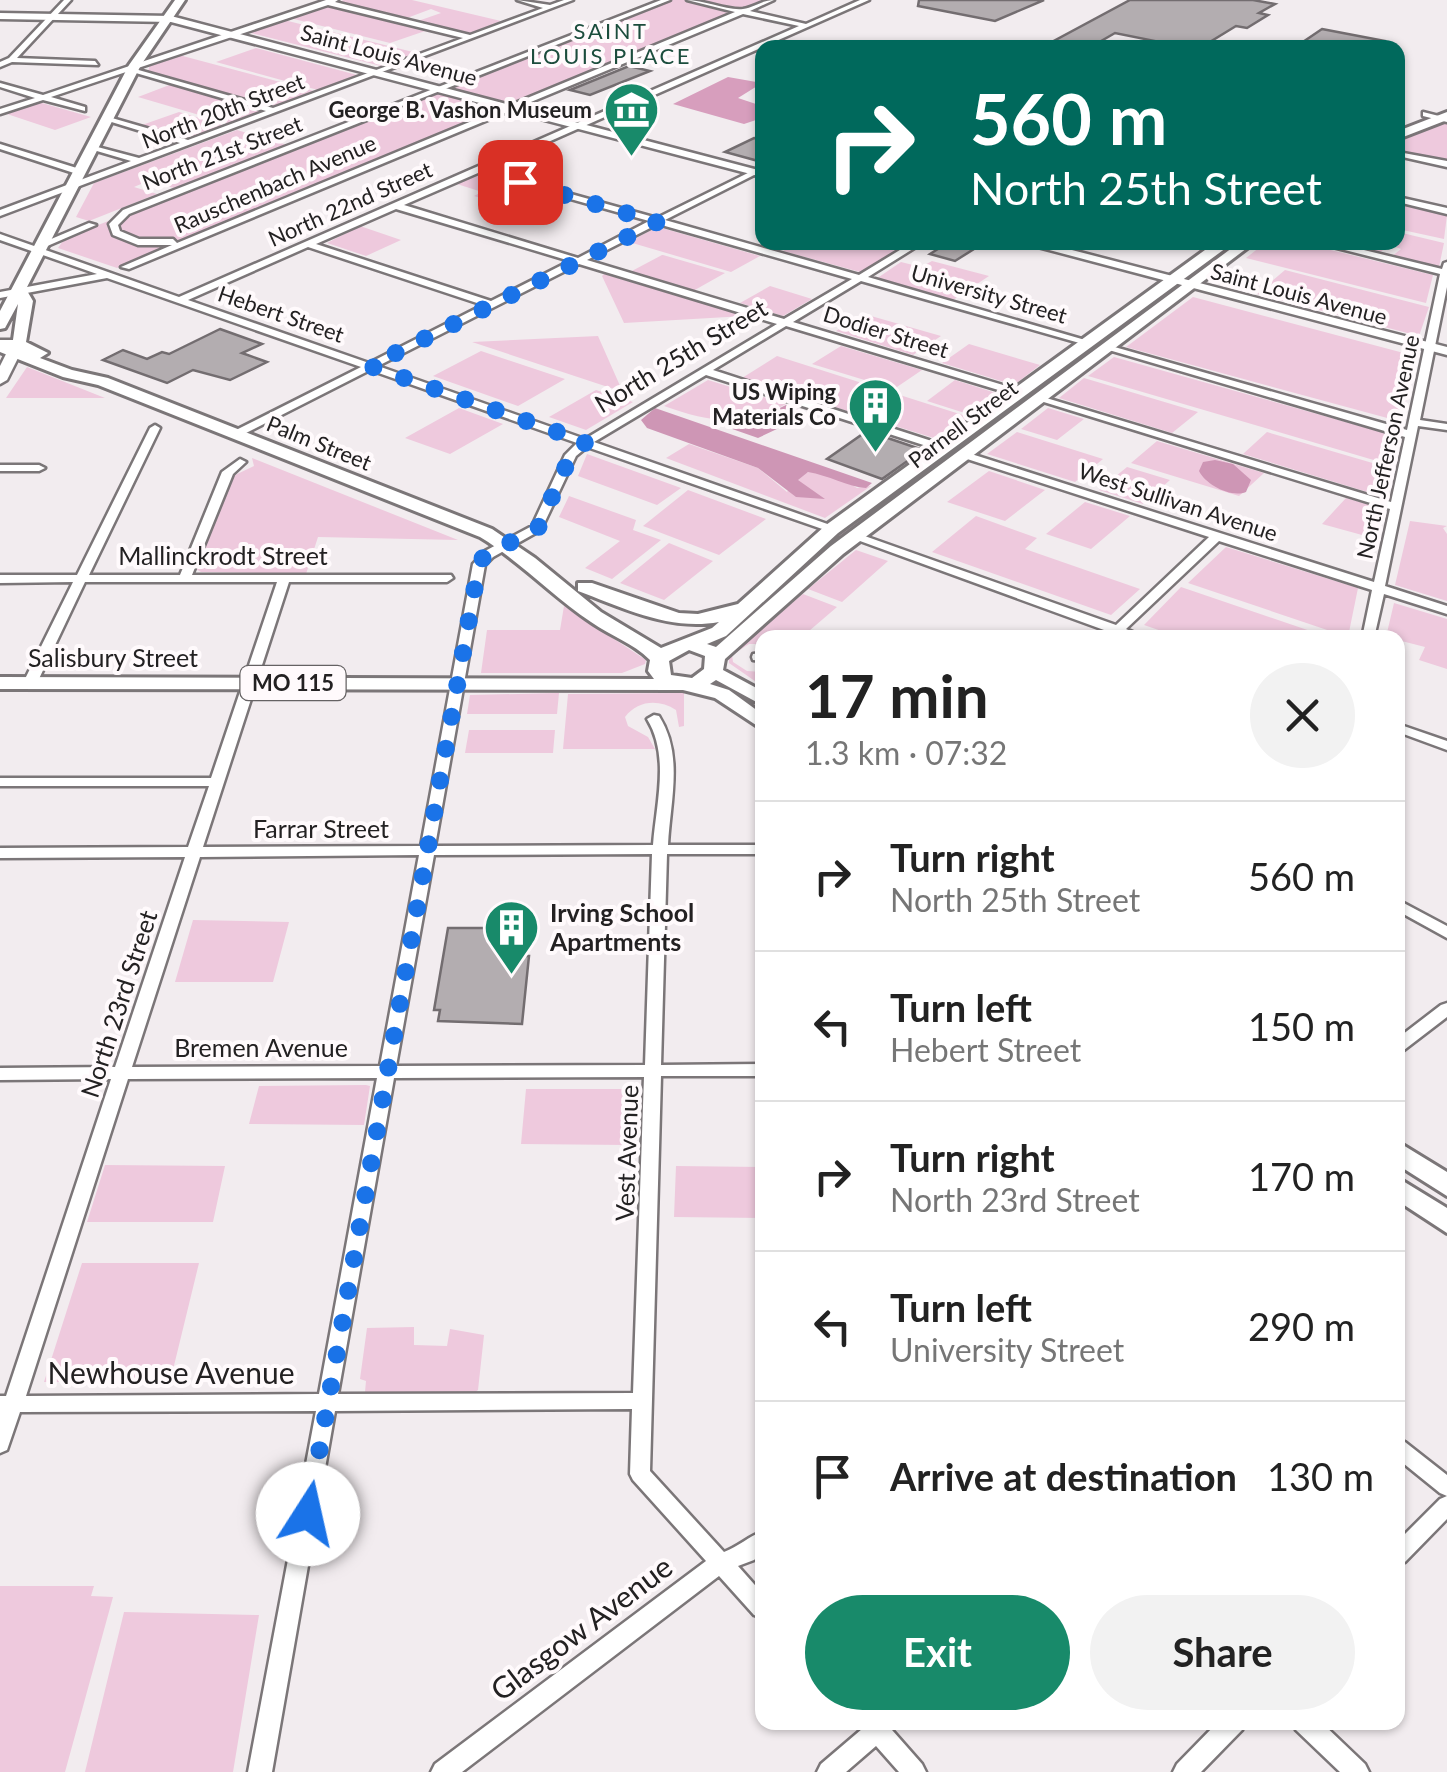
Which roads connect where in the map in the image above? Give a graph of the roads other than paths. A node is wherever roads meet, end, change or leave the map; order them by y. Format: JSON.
{"nodes":[{"id":1,"x":68,"y":0,"type":"edge"},
{"id":2,"x":180,"y":0,"type":"edge"},
{"id":3,"x":318,"y":0,"type":"edge"},
{"id":4,"x":520,"y":0,"type":"edge"},
{"id":5,"x":570,"y":0,"type":"edge"},
{"id":6,"x":667,"y":0,"type":"edge"},
{"id":7,"x":690,"y":0,"type":"edge"},
{"id":8,"x":771,"y":0,"type":"edge"},
{"id":9,"x":863,"y":0,"type":"edge"},
{"id":10,"x":332,"y":1,"type":"edge"},
{"id":11,"x":551,"y":7,"type":"junction"},
{"id":12,"x":743,"y":12,"type":"junction"},
{"id":13,"x":0,"y":16,"type":"edge"},
{"id":14,"x":54,"y":16,"type":"junction"},
{"id":15,"x":167,"y":18,"type":"junction"},
{"id":16,"x":808,"y":26,"type":"junction"},
{"id":17,"x":232,"y":35,"type":"junction"},
{"id":18,"x":470,"y":37,"type":"junction"},
{"id":19,"x":776,"y":40,"type":"edge"},
{"id":20,"x":755,"y":49,"type":"edge"},
{"id":21,"x":11,"y":60,"type":"junction"},
{"id":22,"x":0,"y":62,"type":"edge"},
{"id":23,"x":95,"y":63,"type":"dead end"},
{"id":24,"x":133,"y":69,"type":"junction"},
{"id":25,"x":376,"y":72,"type":"junction"},
{"id":26,"x":0,"y":85,"type":"edge"},
{"id":27,"x":439,"y":89,"type":"junction"},
{"id":28,"x":43,"y":98,"type":"junction"},
{"id":29,"x":82,"y":108,"type":"dead end"},
{"id":30,"x":511,"y":108,"type":"junction"},
{"id":31,"x":274,"y":110,"type":"junction"},
{"id":32,"x":0,"y":112,"type":"edge"},
{"id":33,"x":1445,"y":115,"type":"edge"},
{"id":34,"x":108,"y":118,"type":"junction"},
{"id":35,"x":1405,"y":122,"type":"edge"},
{"id":36,"x":579,"y":126,"type":"junction"},
{"id":37,"x":1405,"y":132,"type":"edge"},
{"id":38,"x":189,"y":143,"type":"junction"},
{"id":39,"x":0,"y":146,"type":"edge"},
{"id":40,"x":93,"y":147,"type":"junction"},
{"id":41,"x":1405,"y":155,"type":"edge"},
{"id":42,"x":139,"y":161,"type":"junction"},
{"id":43,"x":1447,"y":164,"type":"edge"},
{"id":44,"x":477,"y":170,"type":"junction"},
{"id":45,"x":755,"y":170,"type":"edge"},
{"id":46,"x":80,"y":172,"type":"junction"},
{"id":47,"x":755,"y":173,"type":"edge"},
{"id":48,"x":74,"y":186,"type":"junction"},
{"id":49,"x":1405,"y":202,"type":"edge"},
{"id":50,"x":396,"y":206,"type":"junction"},
{"id":51,"x":1447,"y":211,"type":"edge"},
{"id":52,"x":0,"y":213,"type":"edge"},
{"id":53,"x":657,"y":222,"type":"junction"},
{"id":54,"x":92,"y":225,"type":"dead end"},
{"id":55,"x":0,"y":237,"type":"edge"},
{"id":56,"x":197,"y":238,"type":"junction"},
{"id":57,"x":308,"y":244,"type":"junction"},
{"id":58,"x":41,"y":248,"type":"junction"},
{"id":59,"x":755,"y":250,"type":"edge"},
{"id":60,"x":757,"y":250,"type":"edge"},
{"id":61,"x":907,"y":250,"type":"edge"},
{"id":62,"x":1055,"y":250,"type":"edge"},
{"id":63,"x":1213,"y":250,"type":"edge"},
{"id":64,"x":1239,"y":250,"type":"edge"},
{"id":65,"x":1353,"y":250,"type":"edge"},
{"id":66,"x":579,"y":261,"type":"junction"},
{"id":67,"x":126,"y":267,"type":"dead end"},
{"id":68,"x":1446,"y":271,"type":"edge"},
{"id":69,"x":108,"y":275,"type":"junction"},
{"id":70,"x":860,"y":279,"type":"junction"},
{"id":71,"x":1172,"y":281,"type":"junction"},
{"id":72,"x":1192,"y":286,"type":"junction"},
{"id":73,"x":20,"y":291,"type":"junction"},
{"id":74,"x":0,"y":295,"type":"edge"},
{"id":75,"x":180,"y":300,"type":"junction"},
{"id":76,"x":492,"y":305,"type":"junction"},
{"id":77,"x":786,"y":323,"type":"junction"},
{"id":78,"x":0,"y":325,"type":"edge"},
{"id":79,"x":1131,"y":330,"type":"junction"},
{"id":80,"x":1087,"y":342,"type":"junction"},
{"id":81,"x":8,"y":347,"type":"edge"},
{"id":82,"x":1107,"y":348,"type":"junction"},
{"id":83,"x":1429,"y":348,"type":"junction"},
{"id":84,"x":1447,"y":351,"type":"edge"},
{"id":85,"x":370,"y":366,"type":"junction"},
{"id":86,"x":705,"y":371,"type":"junction"},
{"id":87,"x":0,"y":380,"type":"edge"},
{"id":88,"x":1019,"y":393,"type":"junction"},
{"id":89,"x":1039,"y":399,"type":"junction"},
{"id":90,"x":1447,"y":427,"type":"edge"},
{"id":91,"x":155,"y":428,"type":"dead end"},
{"id":92,"x":1413,"y":428,"type":"junction"},
{"id":93,"x":236,"y":434,"type":"junction"},
{"id":94,"x":586,"y":442,"type":"junction"},
{"id":95,"x":943,"y":448,"type":"junction"},
{"id":96,"x":964,"y":454,"type":"junction"},
{"id":97,"x":240,"y":462,"type":"dead end"},
{"id":98,"x":0,"y":468,"type":"edge"},
{"id":99,"x":39,"y":468,"type":"dead end"},
{"id":100,"x":1396,"y":507,"type":"junction"},
{"id":101,"x":832,"y":529,"type":"junction"},
{"id":102,"x":1217,"y":536,"type":"junction"},
{"id":103,"x":854,"y":537,"type":"junction"},
{"id":104,"x":513,"y":548,"type":"junction"},
{"id":105,"x":284,"y":578,"type":"junction"},
{"id":106,"x":447,"y":578,"type":"dead end"},
{"id":107,"x":0,"y":579,"type":"edge"},
{"id":108,"x":78,"y":579,"type":"junction"},
{"id":109,"x":184,"y":579,"type":"junction"},
{"id":110,"x":585,"y":587,"type":"junction"},
{"id":111,"x":766,"y":588,"type":"junction"},
{"id":112,"x":1379,"y":588,"type":"junction"},
{"id":113,"x":1447,"y":610,"type":"edge"},
{"id":114,"x":1118,"y":630,"type":"joint"},
{"id":115,"x":1370,"y":630,"type":"edge"},
{"id":116,"x":685,"y":645,"type":"junction"},
{"id":117,"x":716,"y":662,"type":"junction"},
{"id":118,"x":659,"y":663,"type":"junction"},
{"id":119,"x":0,"y":683,"type":"edge"},
{"id":120,"x":30,"y":683,"type":"junction"},
{"id":121,"x":249,"y":683,"type":"junction"},
{"id":122,"x":458,"y":683,"type":"junction"},
{"id":123,"x":585,"y":684,"type":"junction"},
{"id":124,"x":686,"y":685,"type":"junction"},
{"id":125,"x":755,"y":696,"type":"edge"},
{"id":126,"x":755,"y":718,"type":"edge"},
{"id":127,"x":654,"y":719,"type":"dead end"},
{"id":128,"x":1405,"y":731,"type":"edge"},
{"id":129,"x":1447,"y":746,"type":"edge"},
{"id":130,"x":0,"y":782,"type":"edge"},
{"id":131,"x":217,"y":782,"type":"junction"},
{"id":132,"x":660,"y":848,"type":"junction"},
{"id":133,"x":755,"y":849,"type":"edge"},
{"id":134,"x":429,"y":850,"type":"junction"},
{"id":135,"x":194,"y":852,"type":"junction"},
{"id":136,"x":0,"y":853,"type":"edge"},
{"id":137,"x":1405,"y":908,"type":"edge"},
{"id":138,"x":1447,"y":934,"type":"edge"},
{"id":139,"x":1447,"y":1009,"type":"edge"},
{"id":140,"x":1405,"y":1041,"type":"edge"},
{"id":141,"x":755,"y":1070,"type":"edge"},
{"id":142,"x":655,"y":1071,"type":"junction"},
{"id":143,"x":387,"y":1072,"type":"junction"},
{"id":144,"x":0,"y":1074,"type":"edge"},
{"id":145,"x":124,"y":1074,"type":"junction"},
{"id":146,"x":1405,"y":1157,"type":"edge"},
{"id":147,"x":1405,"y":1174,"type":"edge"},
{"id":148,"x":1447,"y":1186,"type":"edge"},
{"id":149,"x":1405,"y":1193,"type":"edge"},
{"id":150,"x":1447,"y":1202,"type":"edge"},
{"id":151,"x":1447,"y":1222,"type":"edge"},
{"id":152,"x":642,"y":1401,"type":"junction"},
{"id":153,"x":328,"y":1403,"type":"junction"},
{"id":154,"x":6,"y":1404,"type":"edge"},
{"id":155,"x":0,"y":1444,"type":"edge"},
{"id":156,"x":1405,"y":1454,"type":"edge"},
{"id":157,"x":1447,"y":1487,"type":"edge"},
{"id":158,"x":1447,"y":1505,"type":"edge"},
{"id":159,"x":755,"y":1547,"type":"edge"},
{"id":160,"x":1405,"y":1549,"type":"edge"},
{"id":161,"x":720,"y":1562,"type":"junction"},
{"id":162,"x":755,"y":1600,"type":"edge"},
{"id":163,"x":870,"y":1730,"type":"edge"},
{"id":164,"x":877,"y":1730,"type":"edge"},
{"id":165,"x":1226,"y":1730,"type":"edge"},
{"id":166,"x":1313,"y":1730,"type":"edge"},
{"id":167,"x":260,"y":1772,"type":"edge"},
{"id":168,"x":442,"y":1772,"type":"edge"},
{"id":169,"x":829,"y":1772,"type":"edge"},
{"id":170,"x":914,"y":1772,"type":"edge"},
{"id":171,"x":1185,"y":1772,"type":"edge"},
{"id":172,"x":1358,"y":1772,"type":"edge"}],
"edges":[{"from":1,"to":14,"type":"street"},
{"from":2,"to":15,"type":"main road"},
{"from":3,"to":10,"type":"street"},
{"from":4,"to":11,"type":"street"},
{"from":5,"to":11,"type":"street","name":"North 20th Street"},
{"from":6,"to":27,"type":"street","name":"North 21st Street"},
{"from":7,"to":12,"type":"street"},
{"from":8,"to":12,"type":"street","name":"Rauschenbach Avenue"},
{"from":9,"to":16,"type":"street","name":"North 22nd Street"},
{"from":10,"to":17,"type":"street"},
{"from":10,"to":18,"type":"street"},
{"from":11,"to":18,"type":"street","name":"North 20th Street"},
{"from":12,"to":16,"type":"street"},
{"from":12,"to":30,"type":"street","name":"Rauschenbach Avenue"},
{"from":13,"to":14,"type":"street","name":"Saint Louis Avenue"},
{"from":14,"to":15,"type":"street","name":"Saint Louis Avenue"},
{"from":14,"to":21,"type":"street"},
{"from":15,"to":17,"type":"street","name":"Saint Louis Avenue"},
{"from":15,"to":24,"type":"main road"},
{"from":16,"to":19,"type":"street","name":"North 22nd Street"},
{"from":17,"to":24,"type":"street"},
{"from":17,"to":25,"type":"street","name":"Saint Louis Avenue"},
{"from":18,"to":25,"type":"street","name":"North 20th Street"},
{"from":20,"to":36,"type":"street","name":"North 22nd Street"},
{"from":21,"to":22,"type":"street"},
{"from":21,"to":23,"type":"street"},
{"from":24,"to":28,"type":"street"},
{"from":24,"to":31,"type":"street"},
{"from":24,"to":34,"type":"main road"},
{"from":25,"to":27,"type":"street","name":"Saint Louis Avenue"},
{"from":25,"to":31,"type":"street","name":"North 20th Street"},
{"from":26,"to":28,"type":"street"},
{"from":27,"to":30,"type":"street","name":"Saint Louis Avenue"},
{"from":27,"to":56,"type":"street","name":"North 21st Street"},
{"from":28,"to":29,"type":"street"},
{"from":28,"to":32,"type":"street"},
{"from":30,"to":36,"type":"street","name":"Saint Louis Avenue"},
{"from":30,"to":56,"type":"street","name":"Rauschenbach Avenue"},
{"from":31,"to":38,"type":"street","name":"North 20th Street"},
{"from":33,"to":35,"type":"main road"},
{"from":33,"to":37,"type":"main road"},
{"from":34,"to":38,"type":"street"},
{"from":34,"to":40,"type":"main road"},
{"from":36,"to":44,"type":"street","name":"North 22nd Street"},
{"from":36,"to":45,"type":"street","name":"Saint Louis Avenue"},
{"from":38,"to":42,"type":"street","name":"North 20th Street"},
{"from":39,"to":46,"type":"street"},
{"from":40,"to":42,"type":"street"},
{"from":40,"to":46,"type":"main road"},
{"from":41,"to":43,"type":"street"},
{"from":42,"to":48,"type":"street","name":"North 20th Street"},
{"from":44,"to":50,"type":"street","name":"North 22nd Street"},
{"from":44,"to":53,"type":"street","name":"University Street"},
{"from":46,"to":48,"type":"main road"},
{"from":47,"to":53,"type":"street"},
{"from":48,"to":52,"type":"street","name":"North 20th Street"},
{"from":48,"to":58,"type":"main road"},
{"from":49,"to":51,"type":"street"},
{"from":50,"to":57,"type":"street","name":"North 22nd Street"},
{"from":50,"to":66,"type":"street","name":"Dodier Street"},
{"from":53,"to":59,"type":"street","name":"University Street"},
{"from":53,"to":66,"type":"street"},
{"from":54,"to":58,"type":"street"},
{"from":55,"to":58,"type":"street","name":"Hebert Street"},
{"from":56,"to":67,"type":"street","name":"Rauschenbach Avenue"},
{"from":57,"to":75,"type":"street","name":"North 22nd Street"},
{"from":57,"to":76,"type":"street"},
{"from":58,"to":69,"type":"street","name":"Hebert Street"},
{"from":58,"to":73,"type":"main road"},
{"from":60,"to":70,"type":"street","name":"University Street"},
{"from":61,"to":70,"type":"street","name":"North 25th Street"},
{"from":62,"to":71,"type":"street","name":"Saint Louis Avenue"},
{"from":63,"to":71,"type":"main road","name":"Parnell Street"},
{"from":64,"to":72,"type":"main road","name":"Parnell Street"},
{"from":65,"to":68,"type":"street"},
{"from":66,"to":76,"type":"street"},
{"from":66,"to":77,"type":"street","name":"Dodier Street"},
{"from":68,"to":83,"type":"street","name":"North Jefferson Avenue"},
{"from":69,"to":73,"type":"street"},
{"from":69,"to":75,"type":"street","name":"Hebert Street"},
{"from":70,"to":77,"type":"street","name":"North 25th Street"},
{"from":70,"to":80,"type":"street","name":"University Street"},
{"from":71,"to":72,"type":"street","name":"Saint Louis Avenue"},
{"from":71,"to":79,"type":"main road"},
{"from":71,"to":80,"type":"main road","name":"Parnell Street"},
{"from":72,"to":79,"type":"main road","name":"Parnell Street"},
{"from":72,"to":83,"type":"street","name":"Saint Louis Avenue"},
{"from":73,"to":74,"type":"street"},
{"from":73,"to":78,"type":"main road"},
{"from":73,"to":81,"type":"main road"},
{"from":75,"to":85,"type":"street","name":"Hebert Street"},
{"from":76,"to":85,"type":"street"},
{"from":77,"to":86,"type":"street","name":"North 25th Street"},
{"from":77,"to":88,"type":"street","name":"Dodier Street"},
{"from":79,"to":82,"type":"main road","name":"Parnell Street"},
{"from":80,"to":88,"type":"main road","name":"Parnell Street"},
{"from":81,"to":87,"type":"street"},
{"from":81,"to":93,"type":"main road","name":"Palm Street"},
{"from":82,"to":89,"type":"main road","name":"Parnell Street"},
{"from":82,"to":92,"type":"street"},
{"from":83,"to":84,"type":"street","name":"Saint Louis Avenue"},
{"from":83,"to":92,"type":"street","name":"North Jefferson Avenue"},
{"from":85,"to":93,"type":"street"},
{"from":85,"to":94,"type":"street","name":"Hebert Street"},
{"from":86,"to":94,"type":"street","name":"North 25th Street"},
{"from":86,"to":95,"type":"street"},
{"from":88,"to":95,"type":"main road","name":"Parnell Street"},
{"from":89,"to":96,"type":"main road","name":"Parnell Street"},
{"from":89,"to":100,"type":"street"},
{"from":90,"to":92,"type":"street"},
{"from":91,"to":108,"type":"street"},
{"from":92,"to":100,"type":"street","name":"North Jefferson Avenue"},
{"from":93,"to":104,"type":"main road","name":"Palm Street"},
{"from":94,"to":101,"type":"street","name":"Hebert Street"},
{"from":94,"to":104,"type":"street","name":"North 25th Street"},
{"from":95,"to":101,"type":"main road","name":"Parnell Street"},
{"from":96,"to":102,"type":"street","name":"West Sullivan Avenue"},
{"from":96,"to":103,"type":"main road","name":"Parnell Street"},
{"from":97,"to":109,"type":"street"},
{"from":98,"to":99,"type":"street"},
{"from":100,"to":112,"type":"street","name":"North Jefferson Avenue"},
{"from":101,"to":111,"type":"main road","name":"Parnell Street"},
{"from":102,"to":112,"type":"street","name":"West Sullivan Avenue"},
{"from":102,"to":114,"type":"street"},
{"from":103,"to":114,"type":"street"},
{"from":103,"to":117,"type":"main road","name":"Parnell Street"},
{"from":104,"to":110,"type":"main road"},
{"from":104,"to":118,"type":"main road"},
{"from":104,"to":122,"type":"street","name":"North 25th Street"},
{"from":105,"to":106,"type":"street","name":"Mallinckrodt Street"},
{"from":105,"to":109,"type":"street","name":"Mallinckrodt Street"},
{"from":105,"to":121,"type":"street","name":"North 23rd Street"},
{"from":107,"to":108,"type":"street","name":"Mallinckrodt Street"},
{"from":108,"to":109,"type":"street","name":"Mallinckrodt Street"},
{"from":108,"to":120,"type":"street"},
{"from":110,"to":111,"type":"main road"},
{"from":110,"to":116,"type":"main road"},
{"from":111,"to":116,"type":"main road","name":"Parnell Street"},
{"from":112,"to":113,"type":"street","name":"West Sullivan Avenue"},
{"from":112,"to":115,"type":"street","name":"North Jefferson Avenue"},
{"from":116,"to":117,"type":"main road"},
{"from":116,"to":118,"type":"main road"},
{"from":117,"to":124,"type":"main road"},
{"from":117,"to":125,"type":"main road"},
{"from":118,"to":123,"type":"main road","name":"Salisbury Street","number":"MO 115"},
{"from":118,"to":124,"type":"main road"},
{"from":119,"to":120,"type":"main road","name":"Salisbury Street","number":"MO 115"},
{"from":120,"to":121,"type":"main road","name":"Salisbury Street","number":"MO 115"},
{"from":121,"to":122,"type":"main road","name":"Salisbury Street","number":"MO 115"},
{"from":121,"to":131,"type":"street","name":"North 23rd Street"},
{"from":122,"to":123,"type":"main road","name":"Salisbury Street","number":"MO 115"},
{"from":122,"to":134,"type":"street","name":"North 25th Street"},
{"from":123,"to":124,"type":"main road","name":"Salisbury Street","number":"MO 115"},
{"from":124,"to":126,"type":"main road","number":"MO 115"},
{"from":127,"to":132,"type":"street","name":"Vest Avenue"},
{"from":128,"to":129,"type":"street"},
{"from":130,"to":131,"type":"street"},
{"from":131,"to":135,"type":"street","name":"North 23rd Street"},
{"from":132,"to":133,"type":"street","name":"Farrar Street"},
{"from":132,"to":134,"type":"street","name":"Farrar Street"},
{"from":132,"to":142,"type":"street","name":"Vest Avenue"},
{"from":134,"to":135,"type":"street","name":"Farrar Street"},
{"from":134,"to":143,"type":"street","name":"North 25th Street"},
{"from":135,"to":136,"type":"street","name":"Farrar Street"},
{"from":135,"to":145,"type":"street","name":"North 23rd Street"},
{"from":137,"to":138,"type":"street"},
{"from":139,"to":140,"type":"street"},
{"from":141,"to":142,"type":"street","name":"Bremen Avenue"},
{"from":142,"to":143,"type":"street","name":"Bremen Avenue"},
{"from":142,"to":152,"type":"street","name":"Vest Avenue"},
{"from":143,"to":145,"type":"street","name":"Bremen Avenue"},
{"from":143,"to":153,"type":"street","name":"North 25th Street"},
{"from":144,"to":145,"type":"street","name":"Bremen Avenue"},
{"from":145,"to":154,"type":"street","name":"North 23rd Street"},
{"from":146,"to":148,"type":"main road"},
{"from":147,"to":150,"type":"main road"},
{"from":149,"to":151,"type":"main road"},
{"from":152,"to":153,"type":"street","name":"Newhouse Avenue"},
{"from":152,"to":161,"type":"street","name":"Vest Avenue"},
{"from":153,"to":154,"type":"street","name":"Newhouse Avenue"},
{"from":153,"to":167,"type":"street","name":"North 25th Street"},
{"from":154,"to":155,"type":"street","name":"North 23rd Street"},
{"from":156,"to":157,"type":"street"},
{"from":158,"to":160,"type":"street"},
{"from":159,"to":161,"type":"street","name":"Glasgow Avenue"},
{"from":161,"to":162,"type":"street","name":"Vest Avenue"},
{"from":161,"to":168,"type":"street","name":"Glasgow Avenue"},
{"from":163,"to":169,"type":"street"},
{"from":164,"to":170,"type":"street"},
{"from":165,"to":171,"type":"street"},
{"from":166,"to":172,"type":"street"}]}
